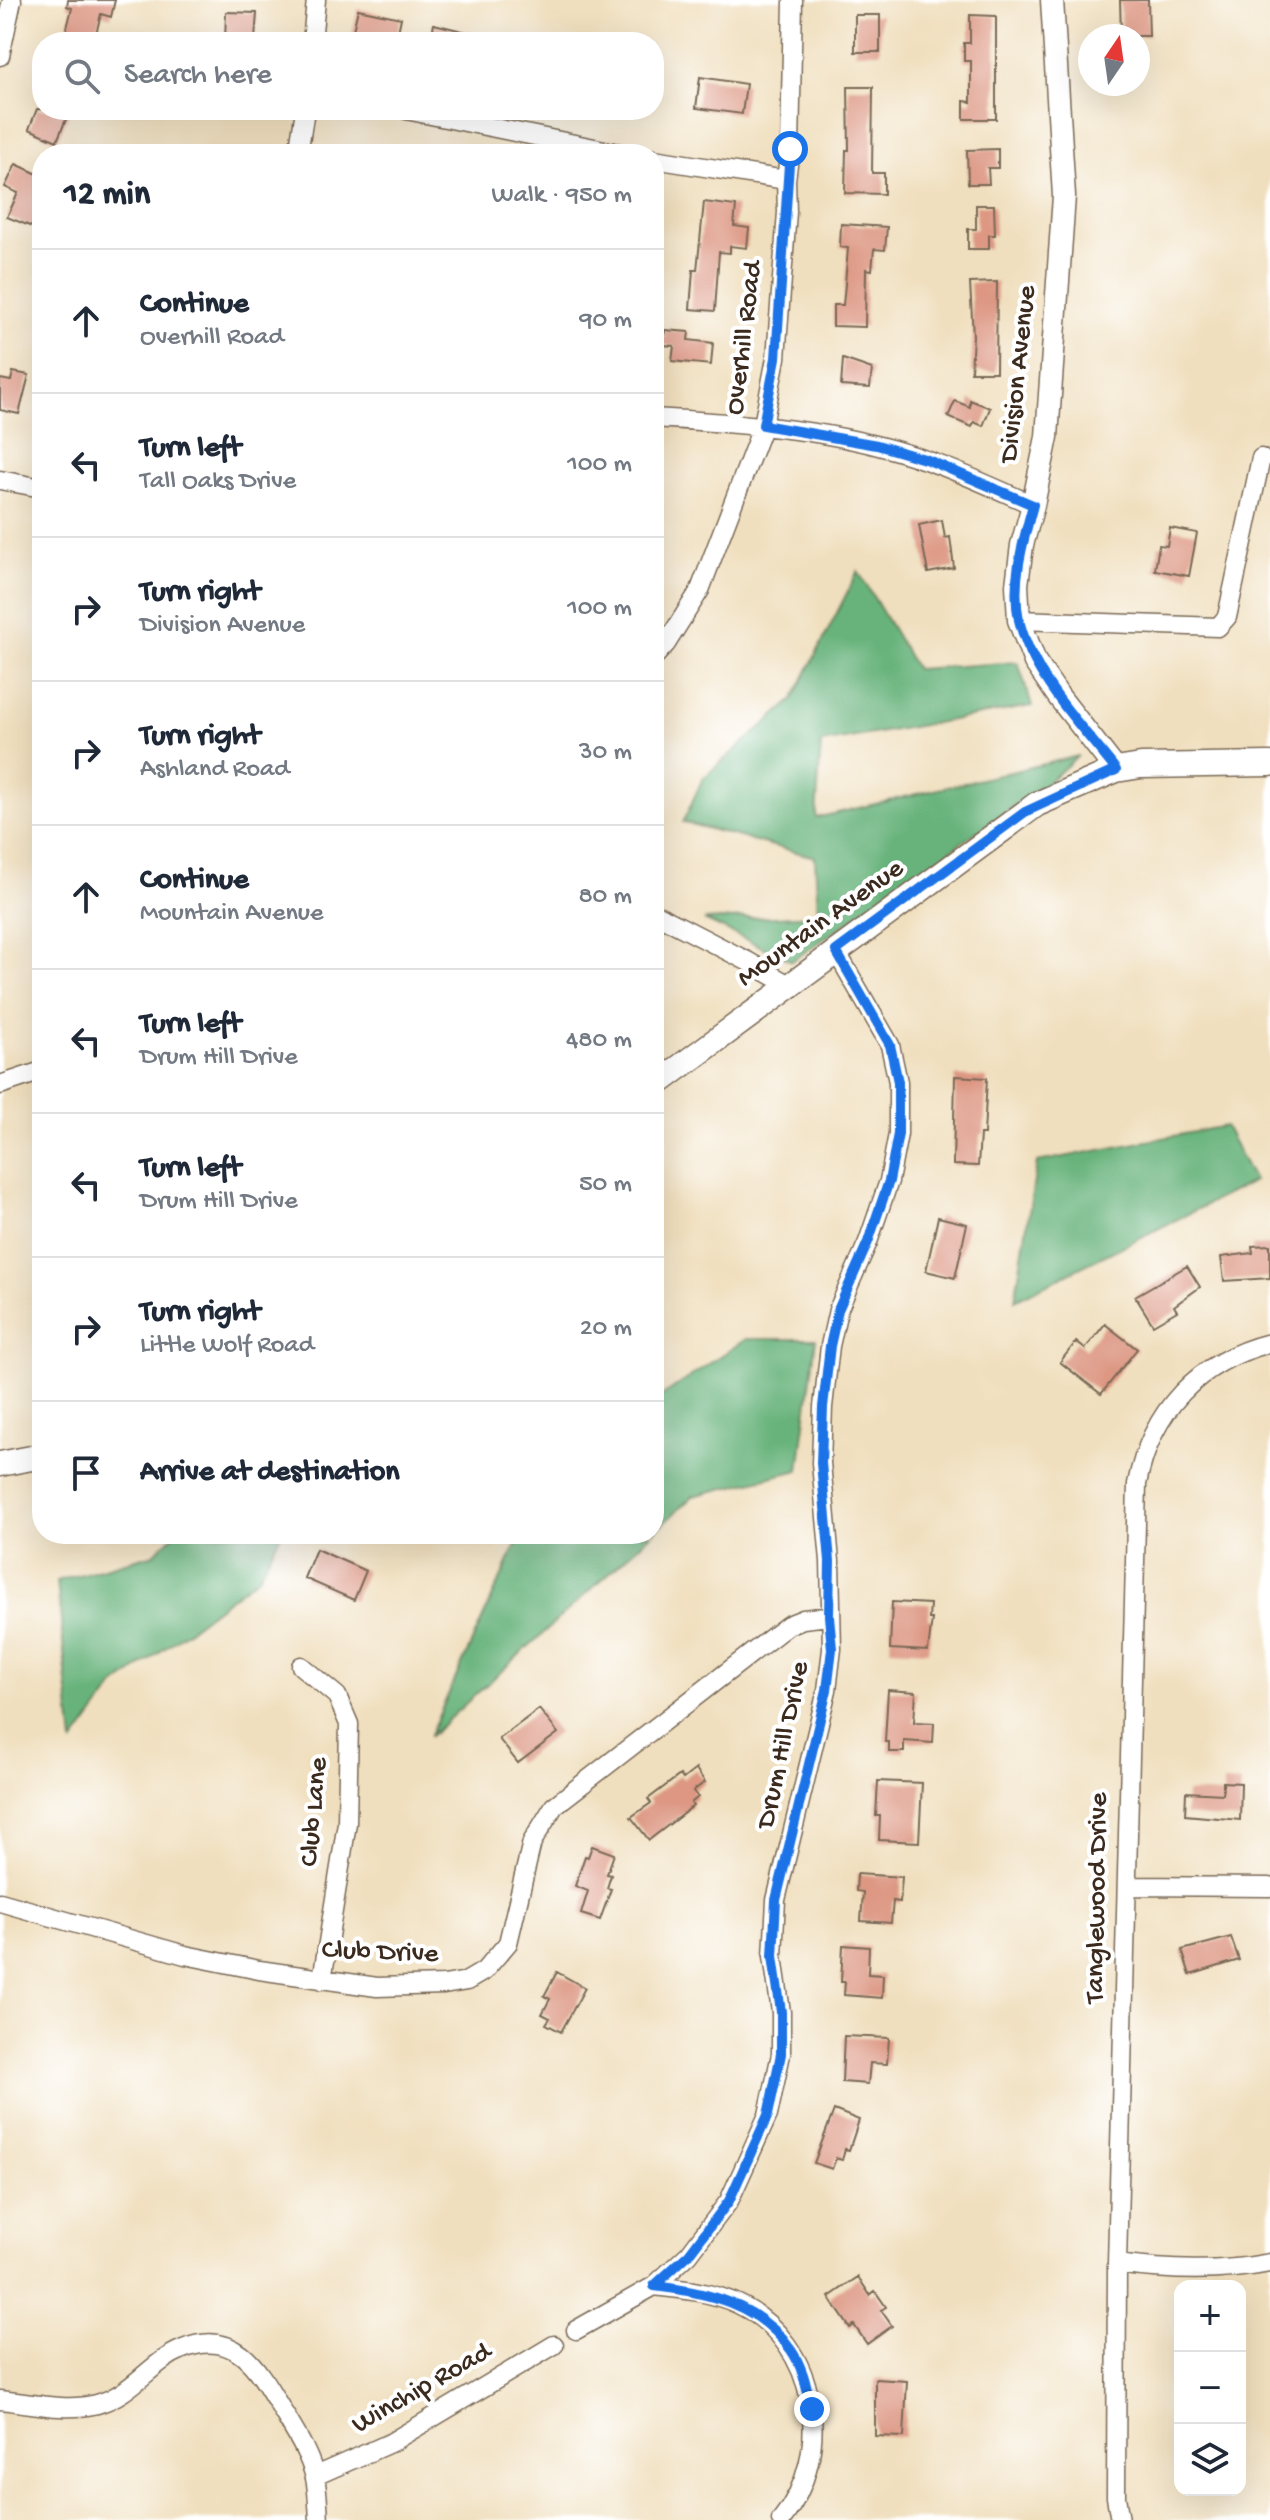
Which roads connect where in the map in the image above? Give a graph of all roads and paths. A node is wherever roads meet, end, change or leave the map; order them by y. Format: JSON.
{"nodes":[{"id":1,"x":12,"y":0,"type":"edge"},
{"id":2,"x":316,"y":0,"type":"edge"},
{"id":3,"x":793,"y":0,"type":"edge"},
{"id":4,"x":1052,"y":0,"type":"edge"},
{"id":5,"x":313,"y":32,"type":"edge"},
{"id":6,"x":0,"y":56,"type":"edge"},
{"id":7,"x":303,"y":120,"type":"edge"},
{"id":8,"x":456,"y":120,"type":"edge"},
{"id":9,"x":300,"y":144,"type":"edge"},
{"id":10,"x":574,"y":144,"type":"edge"},
{"id":11,"x":664,"y":161,"type":"edge"},
{"id":12,"x":786,"y":180,"type":"junction"},
{"id":13,"x":664,"y":419,"type":"edge"},
{"id":14,"x":763,"y":425,"type":"junction"},
{"id":15,"x":1261,"y":458,"type":"dead end"},
{"id":16,"x":0,"y":480,"type":"edge"},
{"id":17,"x":32,"y":486,"type":"edge"},
{"id":18,"x":1033,"y":505,"type":"junction"},
{"id":19,"x":1019,"y":620,"type":"junction"},
{"id":20,"x":664,"y":646,"type":"edge"},
{"id":21,"x":1270,"y":764,"type":"edge"},
{"id":22,"x":1116,"y":770,"type":"junction"},
{"id":23,"x":664,"y":918,"type":"edge"},
{"id":24,"x":836,"y":951,"type":"junction"},
{"id":25,"x":789,"y":985,"type":"junction"},
{"id":26,"x":32,"y":1074,"type":"edge"},
{"id":27,"x":664,"y":1079,"type":"edge"},
{"id":28,"x":0,"y":1085,"type":"edge"},
{"id":29,"x":1270,"y":1343,"type":"edge"},
{"id":30,"x":32,"y":1458,"type":"edge"},
{"id":31,"x":0,"y":1464,"type":"edge"},
{"id":32,"x":829,"y":1616,"type":"junction"},
{"id":33,"x":301,"y":1666,"type":"dead end"},
{"id":34,"x":1127,"y":1886,"type":"junction"},
{"id":35,"x":1270,"y":1887,"type":"edge"},
{"id":36,"x":0,"y":1902,"type":"edge"},
{"id":37,"x":322,"y":1980,"type":"junction"},
{"id":38,"x":1270,"y":2263,"type":"edge"},
{"id":39,"x":1117,"y":2264,"type":"junction"},
{"id":40,"x":654,"y":2286,"type":"junction"},
{"id":41,"x":576,"y":2330,"type":"dead end"},
{"id":42,"x":554,"y":2345,"type":"dead end"},
{"id":43,"x":0,"y":2400,"type":"edge"},
{"id":44,"x":315,"y":2476,"type":"junction"},
{"id":45,"x":319,"y":2520,"type":"edge"},
{"id":46,"x":781,"y":2520,"type":"edge"},
{"id":47,"x":1120,"y":2520,"type":"edge"}],
"edges":[{"from":1,"to":6,"type":"street"},
{"from":2,"to":5,"type":"street"},
{"from":3,"to":12,"type":"street","name":"Overhill Road"},
{"from":4,"to":18,"type":"street","name":"Division Avenue"},
{"from":7,"to":9,"type":"street"},
{"from":8,"to":10,"type":"street"},
{"from":11,"to":12,"type":"street"},
{"from":12,"to":14,"type":"street","name":"Overhill Road"},
{"from":13,"to":14,"type":"street"},
{"from":14,"to":18,"type":"street"},
{"from":14,"to":20,"type":"street","name":"Overhill Road"},
{"from":15,"to":19,"type":"street"},
{"from":16,"to":17,"type":"street"},
{"from":18,"to":19,"type":"street","name":"Division Avenue"},
{"from":19,"to":22,"type":"street","name":"Division Avenue"},
{"from":21,"to":22,"type":"main road","name":"Mountain Avenue"},
{"from":22,"to":24,"type":"main road","name":"Mountain Avenue"},
{"from":23,"to":25,"type":"street"},
{"from":24,"to":25,"type":"main road","name":"Mountain Avenue"},
{"from":24,"to":32,"type":"street","name":"Drum Hill Drive"},
{"from":25,"to":27,"type":"main road","name":"Mountain Avenue"},
{"from":26,"to":28,"type":"street"},
{"from":29,"to":34,"type":"street","name":"Tanglewood Drive"},
{"from":30,"to":31,"type":"main road"},
{"from":32,"to":37,"type":"street","name":"Club Drive"},
{"from":32,"to":40,"type":"street","name":"Drum Hill Drive"},
{"from":33,"to":37,"type":"street","name":"Club Lane"},
{"from":34,"to":35,"type":"street"},
{"from":34,"to":39,"type":"street","name":"Tanglewood Drive"},
{"from":36,"to":37,"type":"street","name":"Club Drive"},
{"from":38,"to":39,"type":"street"},
{"from":39,"to":47,"type":"street","name":"Tanglewood Drive"},
{"from":40,"to":41,"type":"street"},
{"from":40,"to":46,"type":"street"},
{"from":42,"to":44,"type":"street","name":"Winchip Road"},
{"from":43,"to":44,"type":"street"},
{"from":44,"to":45,"type":"street"}]}
